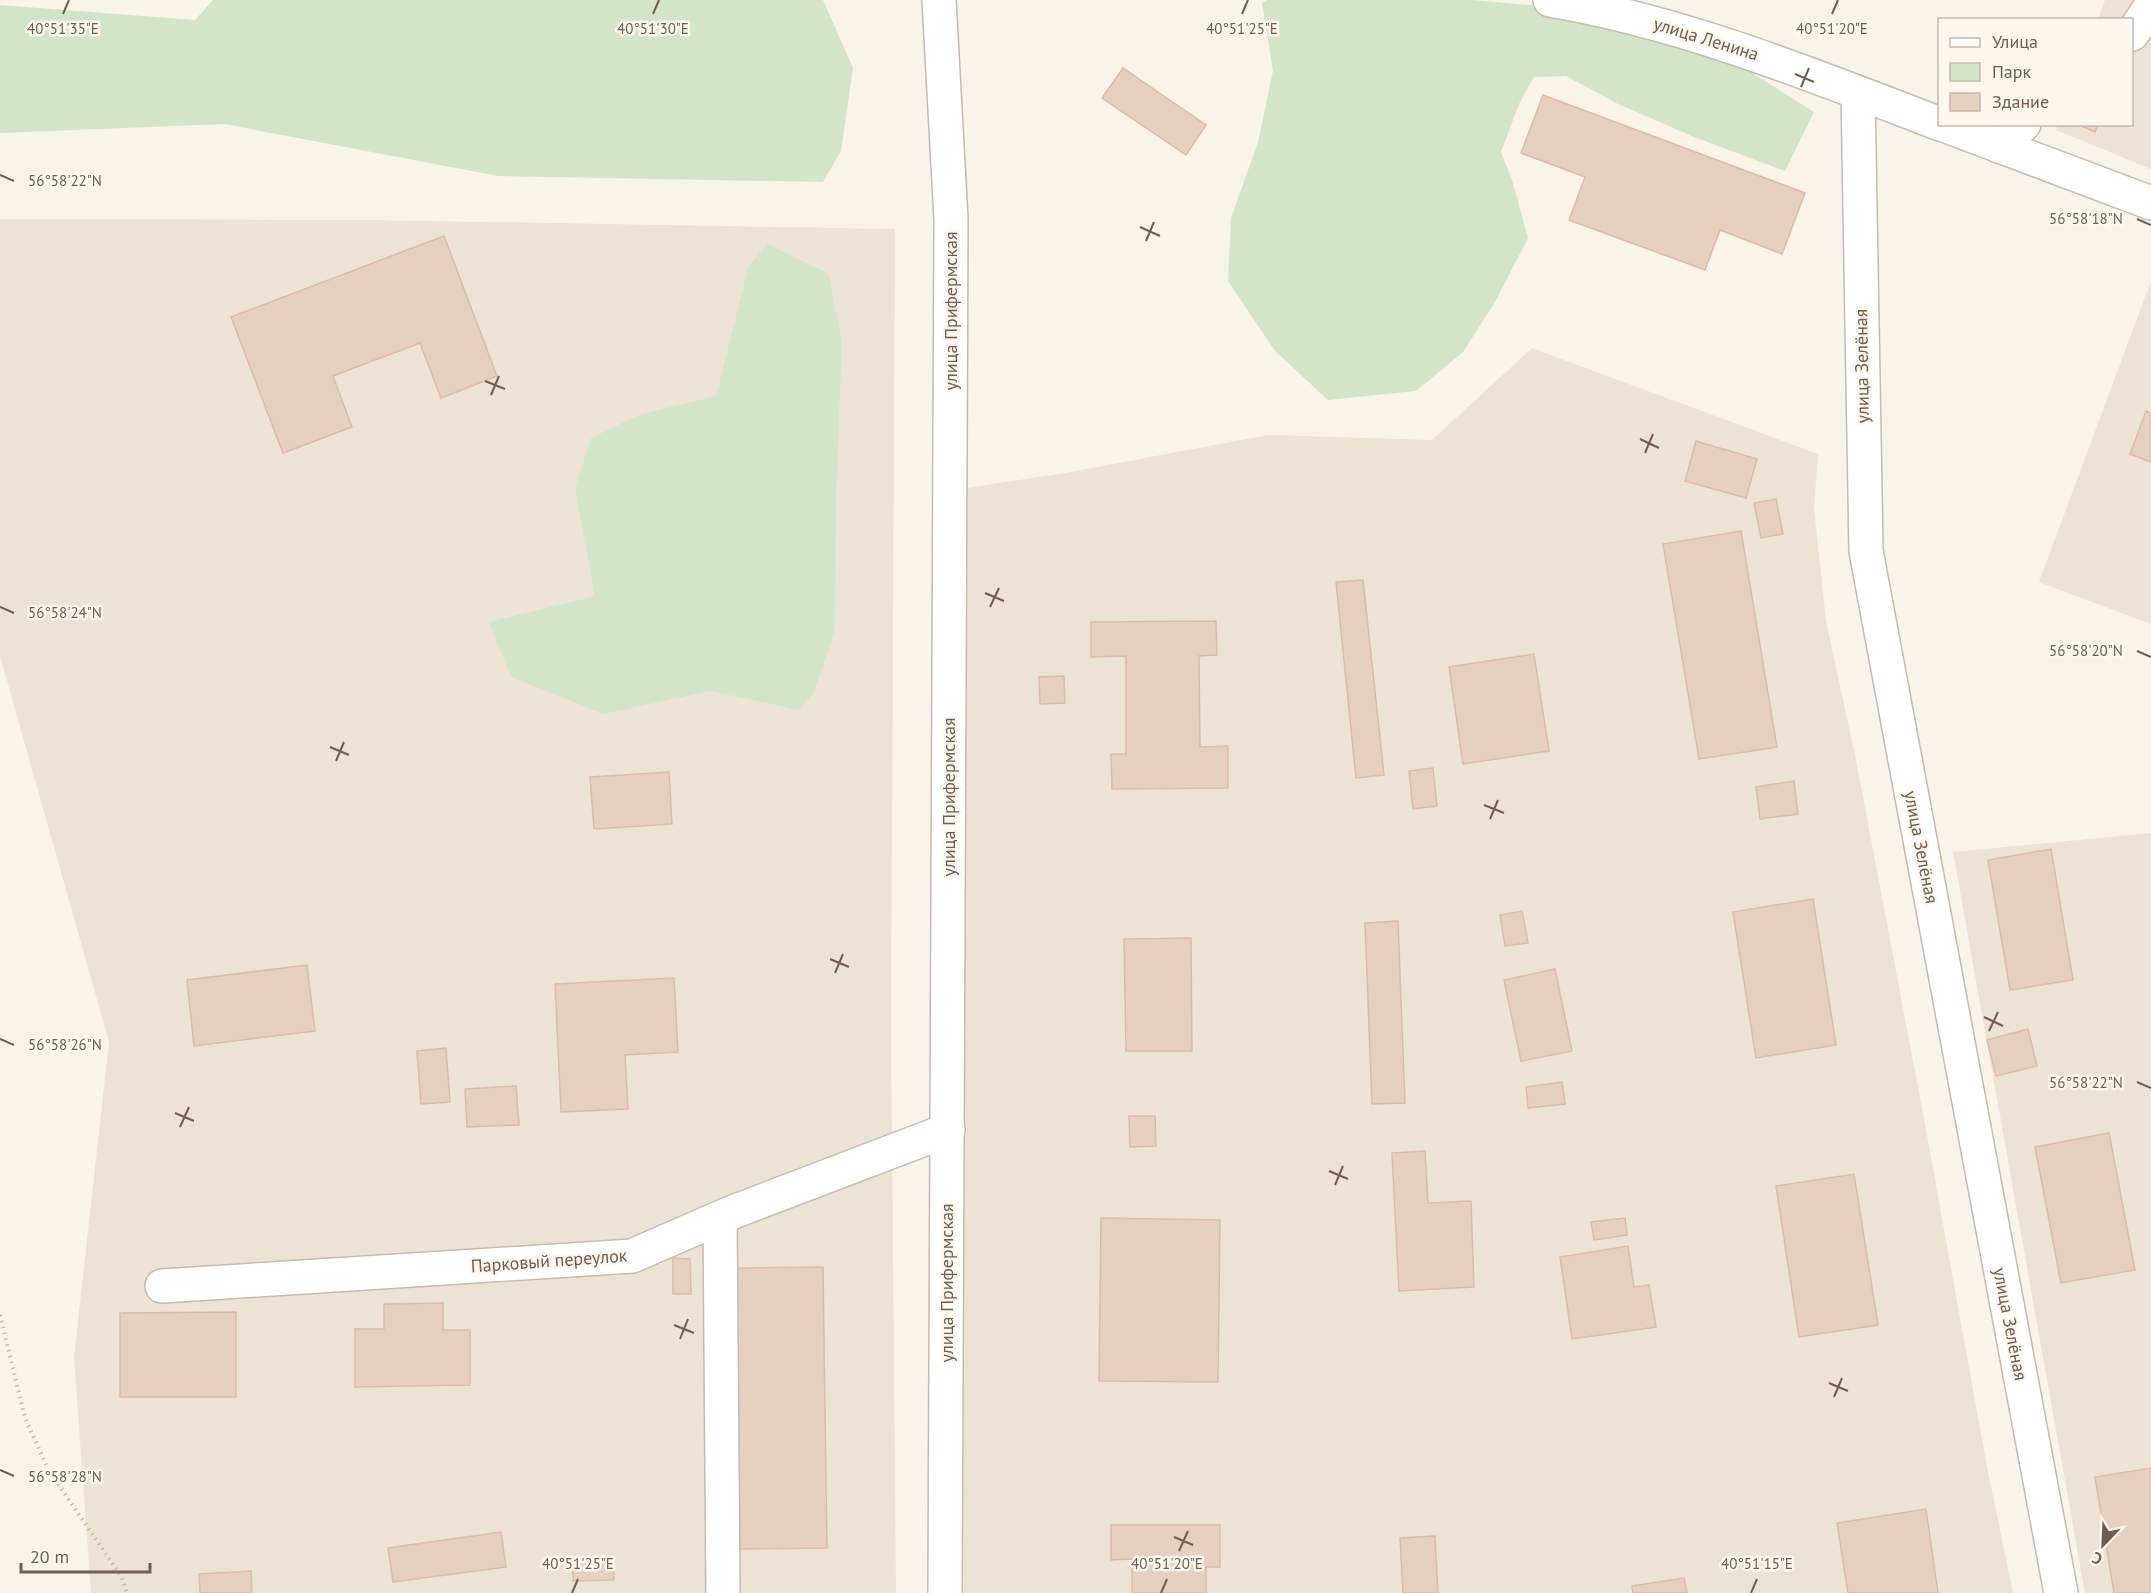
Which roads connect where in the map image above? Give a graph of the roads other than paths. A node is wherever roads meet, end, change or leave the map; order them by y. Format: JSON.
{"nodes":[{"id":1,"x":939,"y":0,"type":"edge"},
{"id":2,"x":953,"y":0,"type":"edge"},
{"id":3,"x":1550,"y":0,"type":"edge"},
{"id":4,"x":2151,"y":6,"type":"edge"},
{"id":5,"x":2133,"y":33,"type":"edge"},
{"id":6,"x":1857,"y":93,"type":"junction"},
{"id":7,"x":1938,"y":123,"type":"edge"},
{"id":8,"x":1945,"y":126,"type":"edge"},
{"id":9,"x":2023,"y":126,"type":"edge"},
{"id":10,"x":1999,"y":146,"type":"junction"},
{"id":11,"x":2151,"y":203,"type":"edge"},
{"id":12,"x":948,"y":1130,"type":"junction"},
{"id":13,"x":720,"y":1218,"type":"junction"},
{"id":14,"x":162,"y":1286,"type":"dead end"},
{"id":15,"x":723,"y":1593,"type":"edge"},
{"id":16,"x":945,"y":1593,"type":"edge"},
{"id":17,"x":2061,"y":1593,"type":"edge"}],
"edges":[{"from":1,"to":2,"type":"street"},
{"from":1,"to":12,"type":"street","name":"улица Прифермская"},
{"from":3,"to":6,"type":"street","name":"улица Ленина"},
{"from":4,"to":5,"type":"street"},
{"from":6,"to":7,"type":"street","name":"улица Ленина"},
{"from":6,"to":17,"type":"street","name":"улица Зелёная"},
{"from":8,"to":10,"type":"street","name":"улица Ленина"},
{"from":9,"to":10,"type":"street"},
{"from":10,"to":11,"type":"street","name":"улица Ленина"},
{"from":12,"to":13,"type":"street","name":"Парковый переулок"},
{"from":12,"to":16,"type":"street","name":"улица Прифермская"},
{"from":13,"to":14,"type":"street","name":"Парковый переулок"},
{"from":13,"to":15,"type":"street"}]}
